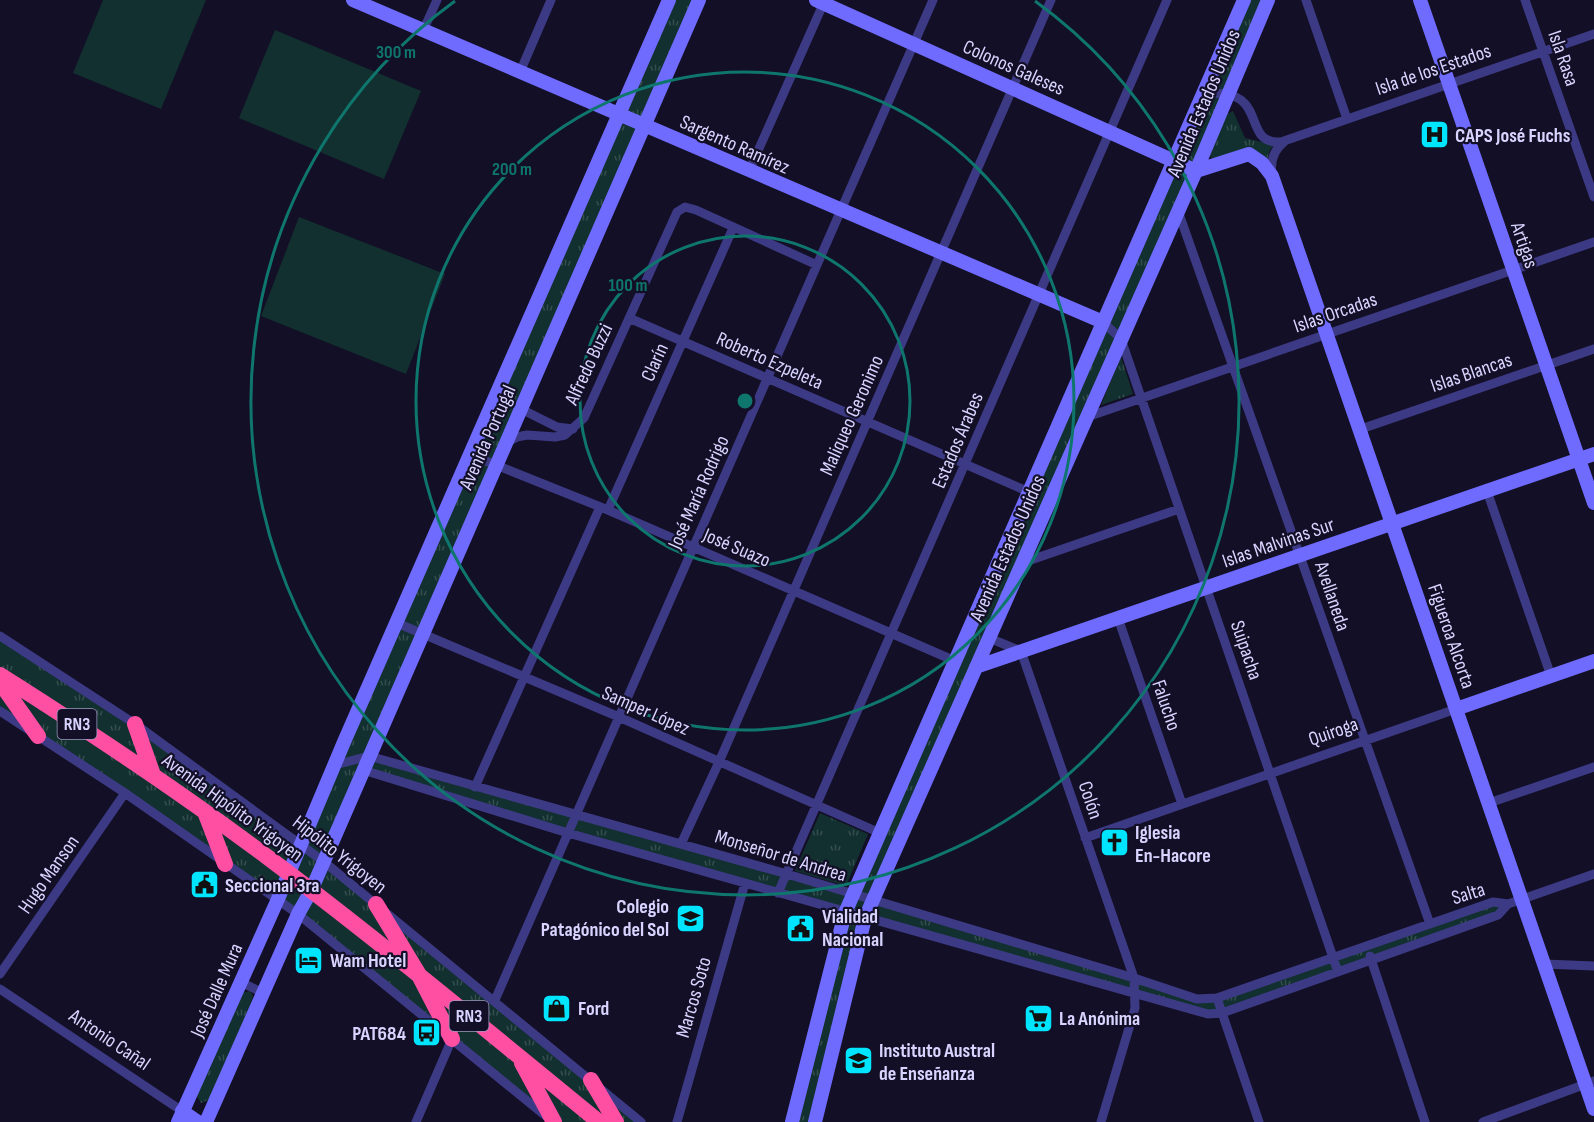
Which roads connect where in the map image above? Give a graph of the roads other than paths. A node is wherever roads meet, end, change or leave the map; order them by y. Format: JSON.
{"nodes":[{"id":1,"x":353,"y":0,"type":"edge"},
{"id":2,"x":437,"y":0,"type":"edge"},
{"id":3,"x":551,"y":0,"type":"edge"},
{"id":4,"x":669,"y":0,"type":"edge"},
{"id":5,"x":699,"y":0,"type":"edge"},
{"id":6,"x":933,"y":0,"type":"edge"},
{"id":7,"x":1051,"y":0,"type":"edge"},
{"id":8,"x":1167,"y":0,"type":"edge"},
{"id":9,"x":1244,"y":0,"type":"edge"},
{"id":10,"x":1268,"y":0,"type":"edge"},
{"id":11,"x":1306,"y":0,"type":"edge"},
{"id":12,"x":1420,"y":0,"type":"edge"},
{"id":13,"x":1525,"y":0,"type":"edge"},
{"id":14,"x":821,"y":1,"type":"edge"},
{"id":15,"x":423,"y":30,"type":"junction"},
{"id":16,"x":1594,"y":34,"type":"edge"},
{"id":17,"x":914,"y":44,"type":"junction"},
{"id":18,"x":1543,"y":52,"type":"junction"},
{"id":19,"x":520,"y":72,"type":"junction"},
{"id":20,"x":1449,"y":84,"type":"junction"},
{"id":21,"x":1013,"y":88,"type":"junction"},
{"id":22,"x":1227,"y":93,"type":"junction"},
{"id":23,"x":1204,"y":94,"type":"junction"},
{"id":24,"x":619,"y":115,"type":"junction"},
{"id":25,"x":1347,"y":119,"type":"junction"},
{"id":26,"x":645,"y":125,"type":"junction"},
{"id":27,"x":1110,"y":131,"type":"junction"},
{"id":28,"x":1284,"y":142,"type":"junction"},
{"id":29,"x":1175,"y":160,"type":"junction"},
{"id":30,"x":749,"y":171,"type":"junction"},
{"id":31,"x":1196,"y":171,"type":"junction"},
{"id":32,"x":1272,"y":176,"type":"junction"},
{"id":33,"x":1594,"y":197,"type":"edge"},
{"id":34,"x":841,"y":210,"type":"junction"},
{"id":35,"x":1178,"y":211,"type":"junction"},
{"id":36,"x":733,"y":228,"type":"junction"},
{"id":37,"x":1594,"y":242,"type":"edge"},
{"id":38,"x":941,"y":254,"type":"junction"},
{"id":39,"x":817,"y":265,"type":"junction"},
{"id":40,"x":1513,"y":270,"type":"junction"},
{"id":41,"x":1039,"y":296,"type":"junction"},
{"id":42,"x":629,"y":318,"type":"junction"},
{"id":43,"x":1103,"y":322,"type":"junction"},
{"id":44,"x":1328,"y":334,"type":"junction"},
{"id":45,"x":1121,"y":339,"type":"junction"},
{"id":46,"x":683,"y":342,"type":"junction"},
{"id":47,"x":1594,"y":348,"type":"edge"},
{"id":48,"x":1546,"y":365,"type":"junction"},
{"id":49,"x":1233,"y":366,"type":"junction"},
{"id":50,"x":766,"y":380,"type":"junction"},
{"id":51,"x":1141,"y":398,"type":"junction"},
{"id":52,"x":521,"y":410,"type":"junction"},
{"id":53,"x":1087,"y":417,"type":"junction"},
{"id":54,"x":867,"y":422,"type":"junction"},
{"id":55,"x":573,"y":429,"type":"junction"},
{"id":56,"x":1361,"y":429,"type":"junction"},
{"id":57,"x":506,"y":443,"type":"junction"},
{"id":58,"x":1594,"y":454,"type":"edge"},
{"id":59,"x":471,"y":455,"type":"junction"},
{"id":60,"x":1579,"y":459,"type":"junction"},
{"id":61,"x":497,"y":464,"type":"junction"},
{"id":62,"x":966,"y":465,"type":"junction"},
{"id":63,"x":1487,"y":491,"type":"junction"},
{"id":64,"x":1029,"y":492,"type":"junction"},
{"id":65,"x":1594,"y":503,"type":"edge"},
{"id":66,"x":604,"y":508,"type":"junction"},
{"id":67,"x":1179,"y":509,"type":"junction"},
{"id":68,"x":1393,"y":523,"type":"junction"},
{"id":69,"x":693,"y":548,"type":"junction"},
{"id":70,"x":1299,"y":555,"type":"junction"},
{"id":71,"x":1022,"y":562,"type":"junction"},
{"id":72,"x":1206,"y":587,"type":"junction"},
{"id":73,"x":794,"y":591,"type":"junction"},
{"id":74,"x":1118,"y":618,"type":"junction"},
{"id":75,"x":397,"y":623,"type":"junction"},
{"id":76,"x":422,"y":633,"type":"junction"},
{"id":77,"x":892,"y":634,"type":"junction"},
{"id":78,"x":0,"y":636,"type":"edge"},
{"id":79,"x":989,"y":638,"type":"junction"},
{"id":80,"x":1021,"y":651,"type":"junction"},
{"id":81,"x":955,"y":661,"type":"junction"},
{"id":82,"x":1594,"y":661,"type":"edge"},
{"id":83,"x":976,"y":667,"type":"junction"},
{"id":84,"x":0,"y":675,"type":"edge"},
{"id":85,"x":524,"y":676,"type":"junction"},
{"id":86,"x":1551,"y":676,"type":"junction"},
{"id":87,"x":0,"y":682,"type":"edge"},
{"id":88,"x":1456,"y":709,"type":"junction"},
{"id":89,"x":0,"y":711,"type":"edge"},
{"id":90,"x":618,"y":717,"type":"junction"},
{"id":91,"x":135,"y":724,"type":"junction"},
{"id":92,"x":38,"y":736,"type":"junction"},
{"id":93,"x":1365,"y":741,"type":"junction"},
{"id":94,"x":369,"y":756,"type":"junction"},
{"id":95,"x":719,"y":762,"type":"junction"},
{"id":96,"x":335,"y":765,"type":"junction"},
{"id":97,"x":1594,"y":767,"type":"edge"},
{"id":98,"x":363,"y":770,"type":"junction"},
{"id":99,"x":1270,"y":774,"type":"junction"},
{"id":100,"x":153,"y":775,"type":"junction"},
{"id":101,"x":475,"y":787,"type":"junction"},
{"id":102,"x":125,"y":793,"type":"junction"},
{"id":103,"x":1489,"y":803,"type":"junction"},
{"id":104,"x":1182,"y":804,"type":"junction"},
{"id":105,"x":817,"y":806,"type":"junction"},
{"id":106,"x":205,"y":812,"type":"junction"},
{"id":107,"x":575,"y":816,"type":"junction"},
{"id":108,"x":568,"y":833,"type":"junction"},
{"id":109,"x":880,"y":833,"type":"junction"},
{"id":110,"x":1085,"y":838,"type":"junction"},
{"id":111,"x":681,"y":844,"type":"junction"},
{"id":112,"x":301,"y":845,"type":"junction"},
{"id":113,"x":323,"y":861,"type":"junction"},
{"id":114,"x":225,"y":864,"type":"junction"},
{"id":115,"x":289,"y":873,"type":"junction"},
{"id":116,"x":787,"y":874,"type":"junction"},
{"id":117,"x":1594,"y":874,"type":"edge"},
{"id":118,"x":745,"y":883,"type":"junction"},
{"id":119,"x":311,"y":891,"type":"junction"},
{"id":120,"x":778,"y":893,"type":"junction"},
{"id":121,"x":853,"y":895,"type":"junction"},
{"id":122,"x":278,"y":899,"type":"junction"},
{"id":123,"x":1522,"y":899,"type":"junction"},
{"id":124,"x":872,"y":900,"type":"junction"},
{"id":125,"x":376,"y":904,"type":"junction"},
{"id":126,"x":1508,"y":904,"type":"junction"},
{"id":127,"x":845,"y":913,"type":"junction"},
{"id":128,"x":298,"y":914,"type":"junction"},
{"id":129,"x":864,"y":918,"type":"junction"},
{"id":130,"x":1430,"y":924,"type":"junction"},
{"id":131,"x":1366,"y":946,"type":"junction"},
{"id":132,"x":1333,"y":957,"type":"junction"},
{"id":133,"x":1371,"y":960,"type":"junction"},
{"id":134,"x":1544,"y":964,"type":"junction"},
{"id":135,"x":1594,"y":966,"type":"edge"},
{"id":136,"x":1338,"y":972,"type":"junction"},
{"id":137,"x":0,"y":974,"type":"edge"},
{"id":138,"x":419,"y":975,"type":"junction"},
{"id":139,"x":1134,"y":978,"type":"junction"},
{"id":140,"x":241,"y":982,"type":"junction"},
{"id":141,"x":0,"y":988,"type":"edge"},
{"id":142,"x":263,"y":993,"type":"junction"},
{"id":143,"x":1135,"y":994,"type":"junction"},
{"id":144,"x":495,"y":1000,"type":"junction"},
{"id":145,"x":1219,"y":1005,"type":"junction"},
{"id":146,"x":452,"y":1039,"type":"junction"},
{"id":147,"x":518,"y":1056,"type":"junction"},
{"id":148,"x":591,"y":1080,"type":"junction"},
{"id":149,"x":1590,"y":1082,"type":"edge"},
{"id":150,"x":1594,"y":1109,"type":"edge"},
{"id":151,"x":180,"y":1117,"type":"edge"},
{"id":152,"x":198,"y":1122,"type":"edge"},
{"id":153,"x":206,"y":1122,"type":"edge"},
{"id":154,"x":416,"y":1122,"type":"edge"},
{"id":155,"x":553,"y":1122,"type":"edge"},
{"id":156,"x":599,"y":1122,"type":"edge"},
{"id":157,"x":616,"y":1122,"type":"edge"},
{"id":158,"x":641,"y":1122,"type":"edge"},
{"id":159,"x":677,"y":1122,"type":"edge"},
{"id":160,"x":792,"y":1122,"type":"edge"},
{"id":161,"x":815,"y":1122,"type":"edge"},
{"id":162,"x":1101,"y":1122,"type":"edge"},
{"id":163,"x":1259,"y":1122,"type":"edge"},
{"id":164,"x":1425,"y":1122,"type":"edge"},
{"id":165,"x":1483,"y":1122,"type":"edge"}],
"edges":[{"from":1,"to":15,"type":"main road","name":"Sargento Ramírez"},
{"from":2,"to":15,"type":"street"},
{"from":3,"to":19,"type":"street"},
{"from":4,"to":24,"type":"main road","name":"Avenida Portugal"},
{"from":5,"to":26,"type":"main road","name":"Avenida Portugal"},
{"from":6,"to":17,"type":"street","name":"José María Rodrigo"},
{"from":7,"to":21,"type":"street","name":"Maliqueo Geronimo"},
{"from":8,"to":27,"type":"street","name":"Estados Árabes"},
{"from":9,"to":23,"type":"main road","name":"Avenida Estados Unidos"},
{"from":10,"to":22,"type":"main road","name":"Avenida Estados Unidos"},
{"from":11,"to":25,"type":"street"},
{"from":12,"to":20,"type":"main road","name":"Artigas"},
{"from":13,"to":18,"type":"street","name":"Isla Rasa"},
{"from":14,"to":17,"type":"main road","name":"Colonos Galeses"},
{"from":14,"to":30,"type":"street"},
{"from":15,"to":19,"type":"main road","name":"Sargento Ramírez"},
{"from":16,"to":18,"type":"street","name":"Isla de los Estados"},
{"from":17,"to":21,"type":"main road","name":"Colonos Galeses"},
{"from":17,"to":34,"type":"street","name":"José María Rodrigo"},
{"from":18,"to":20,"type":"street","name":"Isla de los Estados"},
{"from":18,"to":33,"type":"street","name":"Isla Rasa"},
{"from":19,"to":24,"type":"main road","name":"Sargento Ramírez"},
{"from":20,"to":25,"type":"street","name":"Isla de los Estados"},
{"from":20,"to":40,"type":"main road","name":"Artigas"},
{"from":21,"to":27,"type":"main road","name":"Colonos Galeses"},
{"from":21,"to":38,"type":"street","name":"Maliqueo Geronimo"},
{"from":22,"to":23,"type":"street"},
{"from":22,"to":28,"type":"street"},
{"from":22,"to":31,"type":"main road","name":"Avenida Estados Unidos"},
{"from":23,"to":29,"type":"main road","name":"Avenida Estados Unidos"},
{"from":24,"to":26,"type":"main road","name":"Sargento Ramírez"},
{"from":24,"to":59,"type":"main road","name":"Avenida Portugal"},
{"from":25,"to":28,"type":"street","name":"Isla de los Estados"},
{"from":26,"to":30,"type":"main road","name":"Sargento Ramírez"},
{"from":26,"to":52,"type":"main road","name":"Avenida Portugal"},
{"from":27,"to":29,"type":"main road","name":"Colonos Galeses"},
{"from":27,"to":41,"type":"street","name":"Estados Árabes"},
{"from":28,"to":32,"type":"street"},
{"from":29,"to":31,"type":"main road","name":"Colonos Galeses"},
{"from":29,"to":43,"type":"main road","name":"Avenida Estados Unidos"},
{"from":30,"to":34,"type":"main road","name":"Sargento Ramírez"},
{"from":31,"to":32,"type":"main road"},
{"from":31,"to":35,"type":"main road","name":"Avenida Estados Unidos"},
{"from":32,"to":44,"type":"main road","name":"Figueroa Alcorta"},
{"from":34,"to":38,"type":"main road","name":"Sargento Ramírez"},
{"from":34,"to":39,"type":"street","name":"José María Rodrigo"},
{"from":35,"to":45,"type":"main road","name":"Avenida Estados Unidos"},
{"from":35,"to":49,"type":"street","name":"Avellaneda"},
{"from":36,"to":39,"type":"street"},
{"from":36,"to":42,"type":"street","name":"Alfredo Buzzi"},
{"from":36,"to":46,"type":"street","name":"Clarín"},
{"from":37,"to":40,"type":"street","name":"Islas Orcadas"},
{"from":38,"to":41,"type":"main road","name":"Sargento Ramírez"},
{"from":38,"to":54,"type":"street","name":"Maliqueo Geronimo"},
{"from":39,"to":50,"type":"street","name":"José María Rodrigo"},
{"from":40,"to":44,"type":"street","name":"Islas Orcadas"},
{"from":40,"to":48,"type":"main road","name":"Artigas"},
{"from":41,"to":43,"type":"main road","name":"Sargento Ramírez"},
{"from":41,"to":62,"type":"street","name":"Estados Árabes"},
{"from":42,"to":46,"type":"street","name":"Roberto Ezpeleta"},
{"from":42,"to":55,"type":"street","name":"Alfredo Buzzi"},
{"from":43,"to":45,"type":"street"},
{"from":43,"to":64,"type":"main road","name":"Avenida Estados Unidos"},
{"from":44,"to":49,"type":"street","name":"Islas Orcadas"},
{"from":44,"to":56,"type":"main road","name":"Figueroa Alcorta"},
{"from":45,"to":51,"type":"street","name":"Suipacha"},
{"from":45,"to":53,"type":"main road","name":"Avenida Estados Unidos"},
{"from":46,"to":50,"type":"street","name":"Roberto Ezpeleta"},
{"from":46,"to":66,"type":"street","name":"Clarín"},
{"from":47,"to":48,"type":"street","name":"Islas Blancas"},
{"from":48,"to":56,"type":"street","name":"Islas Blancas"},
{"from":48,"to":60,"type":"main road","name":"Artigas"},
{"from":49,"to":51,"type":"street","name":"Islas Orcadas"},
{"from":49,"to":70,"type":"street","name":"Avellaneda"},
{"from":50,"to":54,"type":"street","name":"Roberto Ezpeleta"},
{"from":50,"to":69,"type":"street","name":"José María Rodrigo"},
{"from":51,"to":53,"type":"street","name":"Islas Orcadas"},
{"from":51,"to":67,"type":"street","name":"Suipacha"},
{"from":52,"to":55,"type":"street","name":"Alfredo Buzzi"},
{"from":52,"to":57,"type":"main road","name":"Avenida Portugal"},
{"from":53,"to":71,"type":"main road","name":"Avenida Estados Unidos"},
{"from":54,"to":62,"type":"street","name":"Roberto Ezpeleta"},
{"from":54,"to":73,"type":"street","name":"Maliqueo Geronimo"},
{"from":55,"to":57,"type":"street"},
{"from":56,"to":68,"type":"main road","name":"Figueroa Alcorta"},
{"from":57,"to":61,"type":"main road","name":"Avenida Portugal"},
{"from":58,"to":60,"type":"main road","name":"Islas Malvinas Sur"},
{"from":59,"to":61,"type":"street","name":"José Suazo"},
{"from":59,"to":75,"type":"main road","name":"Avenida Portugal"},
{"from":60,"to":63,"type":"main road","name":"Islas Malvinas Sur"},
{"from":60,"to":65,"type":"main road","name":"Artigas"},
{"from":61,"to":66,"type":"street","name":"José Suazo"},
{"from":61,"to":76,"type":"main road","name":"Avenida Portugal"},
{"from":62,"to":64,"type":"street","name":"Roberto Ezpeleta"},
{"from":62,"to":77,"type":"street","name":"Estados Árabes"},
{"from":63,"to":68,"type":"main road","name":"Islas Malvinas Sur"},
{"from":63,"to":86,"type":"street"},
{"from":64,"to":81,"type":"main road","name":"Avenida Estados Unidos"},
{"from":66,"to":69,"type":"street","name":"José Suazo"},
{"from":66,"to":85,"type":"street","name":"Clarín"},
{"from":67,"to":71,"type":"street"},
{"from":67,"to":72,"type":"street","name":"Suipacha"},
{"from":68,"to":70,"type":"main road","name":"Islas Malvinas Sur"},
{"from":68,"to":88,"type":"main road","name":"Figueroa Alcorta"},
{"from":69,"to":73,"type":"street","name":"José Suazo"},
{"from":69,"to":90,"type":"street","name":"José María Rodrigo"},
{"from":70,"to":72,"type":"main road","name":"Islas Malvinas Sur"},
{"from":70,"to":93,"type":"street","name":"Avellaneda"},
{"from":71,"to":79,"type":"main road","name":"Avenida Estados Unidos"},
{"from":72,"to":74,"type":"main road","name":"Islas Malvinas Sur"},
{"from":72,"to":99,"type":"street","name":"Suipacha"},
{"from":73,"to":77,"type":"street","name":"José Suazo"},
{"from":73,"to":95,"type":"street","name":"Maliqueo Geronimo"},
{"from":74,"to":80,"type":"main road","name":"Islas Malvinas Sur"},
{"from":74,"to":104,"type":"street","name":"Falucho"},
{"from":75,"to":76,"type":"street","name":"Samper López"},
{"from":75,"to":96,"type":"main road","name":"Avenida Portugal"},
{"from":76,"to":85,"type":"street","name":"Samper López"},
{"from":76,"to":94,"type":"main road","name":"Avenida Portugal"},
{"from":77,"to":81,"type":"street","name":"José Suazo"},
{"from":77,"to":105,"type":"street","name":"Estados Árabes"},
{"from":78,"to":91,"type":"street","name":"Hipólito Yrigoyen"},
{"from":79,"to":80,"type":"street"},
{"from":79,"to":83,"type":"main road","name":"Avenida Estados Unidos"},
{"from":80,"to":83,"type":"main road","name":"Islas Malvinas Sur"},
{"from":80,"to":110,"type":"street","name":"Colón"},
{"from":81,"to":109,"type":"main road","name":"Avenida Estados Unidos"},
{"from":82,"to":86,"type":"main road","name":"Quiroga"},
{"from":83,"to":124,"type":"main road","name":"Avenida Estados Unidos"},
{"from":84,"to":100,"type":"highway","name":"Avenida Hipólito Yrigoyen","number":"RN3"},
{"from":85,"to":90,"type":"street","name":"Samper López"},
{"from":85,"to":101,"type":"street","name":"Clarín"},
{"from":86,"to":88,"type":"main road","name":"Quiroga"},
{"from":87,"to":92,"type":"highway"},
{"from":88,"to":93,"type":"street","name":"Quiroga"},
{"from":88,"to":103,"type":"main road","name":"Figueroa Alcorta"},
{"from":89,"to":92,"type":"street"},
{"from":90,"to":95,"type":"street","name":"Samper López"},
{"from":90,"to":107,"type":"street","name":"José María Rodrigo"},
{"from":91,"to":100,"type":"highway"},
{"from":91,"to":112,"type":"street","name":"Hipólito Yrigoyen"},
{"from":92,"to":102,"type":"street"},
{"from":93,"to":99,"type":"street","name":"Quiroga"},
{"from":93,"to":130,"type":"street","name":"Avellaneda"},
{"from":94,"to":96,"type":"street"},
{"from":94,"to":98,"type":"main road","name":"Avenida Portugal"},
{"from":94,"to":101,"type":"street","name":"Monseñor de Andrea"},
{"from":95,"to":105,"type":"street","name":"Samper López"},
{"from":95,"to":111,"type":"street","name":"Maliqueo Geronimo"},
{"from":96,"to":112,"type":"main road","name":"Avenida Portugal"},
{"from":97,"to":103,"type":"street"},
{"from":98,"to":108,"type":"street","name":"Monseñor de Andrea"},
{"from":98,"to":113,"type":"main road","name":"Avenida Portugal"},
{"from":99,"to":104,"type":"street","name":"Quiroga"},
{"from":99,"to":132,"type":"street","name":"Suipacha"},
{"from":100,"to":106,"type":"highway","name":"Avenida Hipólito Yrigoyen","number":"RN3"},
{"from":101,"to":107,"type":"street","name":"Monseñor de Andrea"},
{"from":102,"to":114,"type":"street"},
{"from":102,"to":137,"type":"street","name":"Hugo Manson"},
{"from":103,"to":123,"type":"main road","name":"Figueroa Alcorta"},
{"from":104,"to":110,"type":"street","name":"Quiroga"},
{"from":105,"to":109,"type":"street","name":"Samper López"},
{"from":105,"to":116,"type":"street","name":"Estados Árabes"},
{"from":106,"to":114,"type":"highway"},
{"from":106,"to":115,"type":"highway","name":"Avenida Hipólito Yrigoyen","number":"RN3"},
{"from":107,"to":108,"type":"street","name":"José María Rodrigo"},
{"from":107,"to":111,"type":"street","name":"Monseñor de Andrea"},
{"from":108,"to":118,"type":"street","name":"Monseñor de Andrea"},
{"from":108,"to":144,"type":"street","name":"José María Rodrigo"},
{"from":109,"to":121,"type":"main road","name":"Avenida Estados Unidos"},
{"from":110,"to":139,"type":"street","name":"Colón"},
{"from":111,"to":116,"type":"street","name":"Monseñor de Andrea"},
{"from":112,"to":113,"type":"street","name":"Hipólito Yrigoyen"},
{"from":112,"to":115,"type":"main road","name":"Avenida Portugal"},
{"from":113,"to":119,"type":"main road","name":"Avenida Portugal"},
{"from":113,"to":125,"type":"street","name":"Hipólito Yrigoyen"},
{"from":114,"to":122,"type":"street"},
{"from":115,"to":119,"type":"highway","name":"Avenida Hipólito Yrigoyen","number":"RN3"},
{"from":115,"to":122,"type":"main road","name":"José Dalle Mura"},
{"from":116,"to":120,"type":"street","name":"Estados Árabes"},
{"from":116,"to":121,"type":"street","name":"Monseñor de Andrea"},
{"from":117,"to":123,"type":"street"},
{"from":118,"to":120,"type":"street","name":"Monseñor de Andrea"},
{"from":118,"to":159,"type":"street","name":"Marcos Soto"},
{"from":119,"to":128,"type":"main road"},
{"from":119,"to":138,"type":"highway","name":"Avenida Hipólito Yrigoyen","number":"RN3"},
{"from":120,"to":127,"type":"street","name":"Monseñor de Andrea"},
{"from":121,"to":124,"type":"street","name":"Monseñor de Andrea"},
{"from":121,"to":127,"type":"main road","name":"Avenida Estados Unidos"},
{"from":122,"to":128,"type":"street"},
{"from":122,"to":140,"type":"main road","name":"José Dalle Mura"},
{"from":123,"to":126,"type":"street"},
{"from":123,"to":134,"type":"main road","name":"Figueroa Alcorta"},
{"from":124,"to":129,"type":"main road","name":"Avenida Estados Unidos"},
{"from":124,"to":139,"type":"street","name":"Monseñor de Andrea"},
{"from":125,"to":138,"type":"highway"},
{"from":125,"to":144,"type":"street","name":"Hipólito Yrigoyen"},
{"from":126,"to":130,"type":"street","name":"Salta"},
{"from":126,"to":133,"type":"street","name":"Salta"},
{"from":127,"to":129,"type":"street","name":"Monseñor de Andrea"},
{"from":127,"to":160,"type":"main road","name":"Avenida Estados Unidos"},
{"from":128,"to":142,"type":"main road"},
{"from":128,"to":146,"type":"street"},
{"from":129,"to":143,"type":"street","name":"Monseñor de Andrea"},
{"from":129,"to":161,"type":"main road","name":"Avenida Estados Unidos"},
{"from":130,"to":131,"type":"street","name":"Salta"},
{"from":131,"to":132,"type":"street","name":"Salta"},
{"from":131,"to":133,"type":"street"},
{"from":132,"to":136,"type":"street","name":"Suipacha"},
{"from":132,"to":145,"type":"street","name":"Salta"},
{"from":133,"to":136,"type":"street","name":"Salta"},
{"from":133,"to":164,"type":"street"},
{"from":134,"to":135,"type":"street"},
{"from":134,"to":149,"type":"main road","name":"Figueroa Alcorta"},
{"from":136,"to":145,"type":"street","name":"Salta"},
{"from":138,"to":146,"type":"highway"},
{"from":138,"to":147,"type":"highway","name":"Avenida Hipólito Yrigoyen","number":"RN3"},
{"from":139,"to":143,"type":"street","name":"Colón"},
{"from":139,"to":145,"type":"street","name":"Monseñor de Andrea"},
{"from":140,"to":142,"type":"street"},
{"from":140,"to":151,"type":"main road","name":"José Dalle Mura"},
{"from":141,"to":151,"type":"street","name":"Antonio Cañal"},
{"from":142,"to":153,"type":"main road"},
{"from":143,"to":145,"type":"street","name":"Monseñor de Andrea"},
{"from":143,"to":162,"type":"street","name":"Colón"},
{"from":144,"to":148,"type":"street","name":"Hipólito Yrigoyen"},
{"from":145,"to":163,"type":"street"},
{"from":146,"to":154,"type":"street"},
{"from":146,"to":155,"type":"street"},
{"from":147,"to":155,"type":"highway"},
{"from":147,"to":156,"type":"highway","name":"Avenida Hipólito Yrigoyen","number":"RN3"},
{"from":148,"to":157,"type":"highway"},
{"from":148,"to":158,"type":"street","name":"Hipólito Yrigoyen"},
{"from":149,"to":150,"type":"main road","name":"Figueroa Alcorta"},
{"from":149,"to":165,"type":"street"},
{"from":151,"to":152,"type":"main road","name":"Antonio Cañal"}]}
